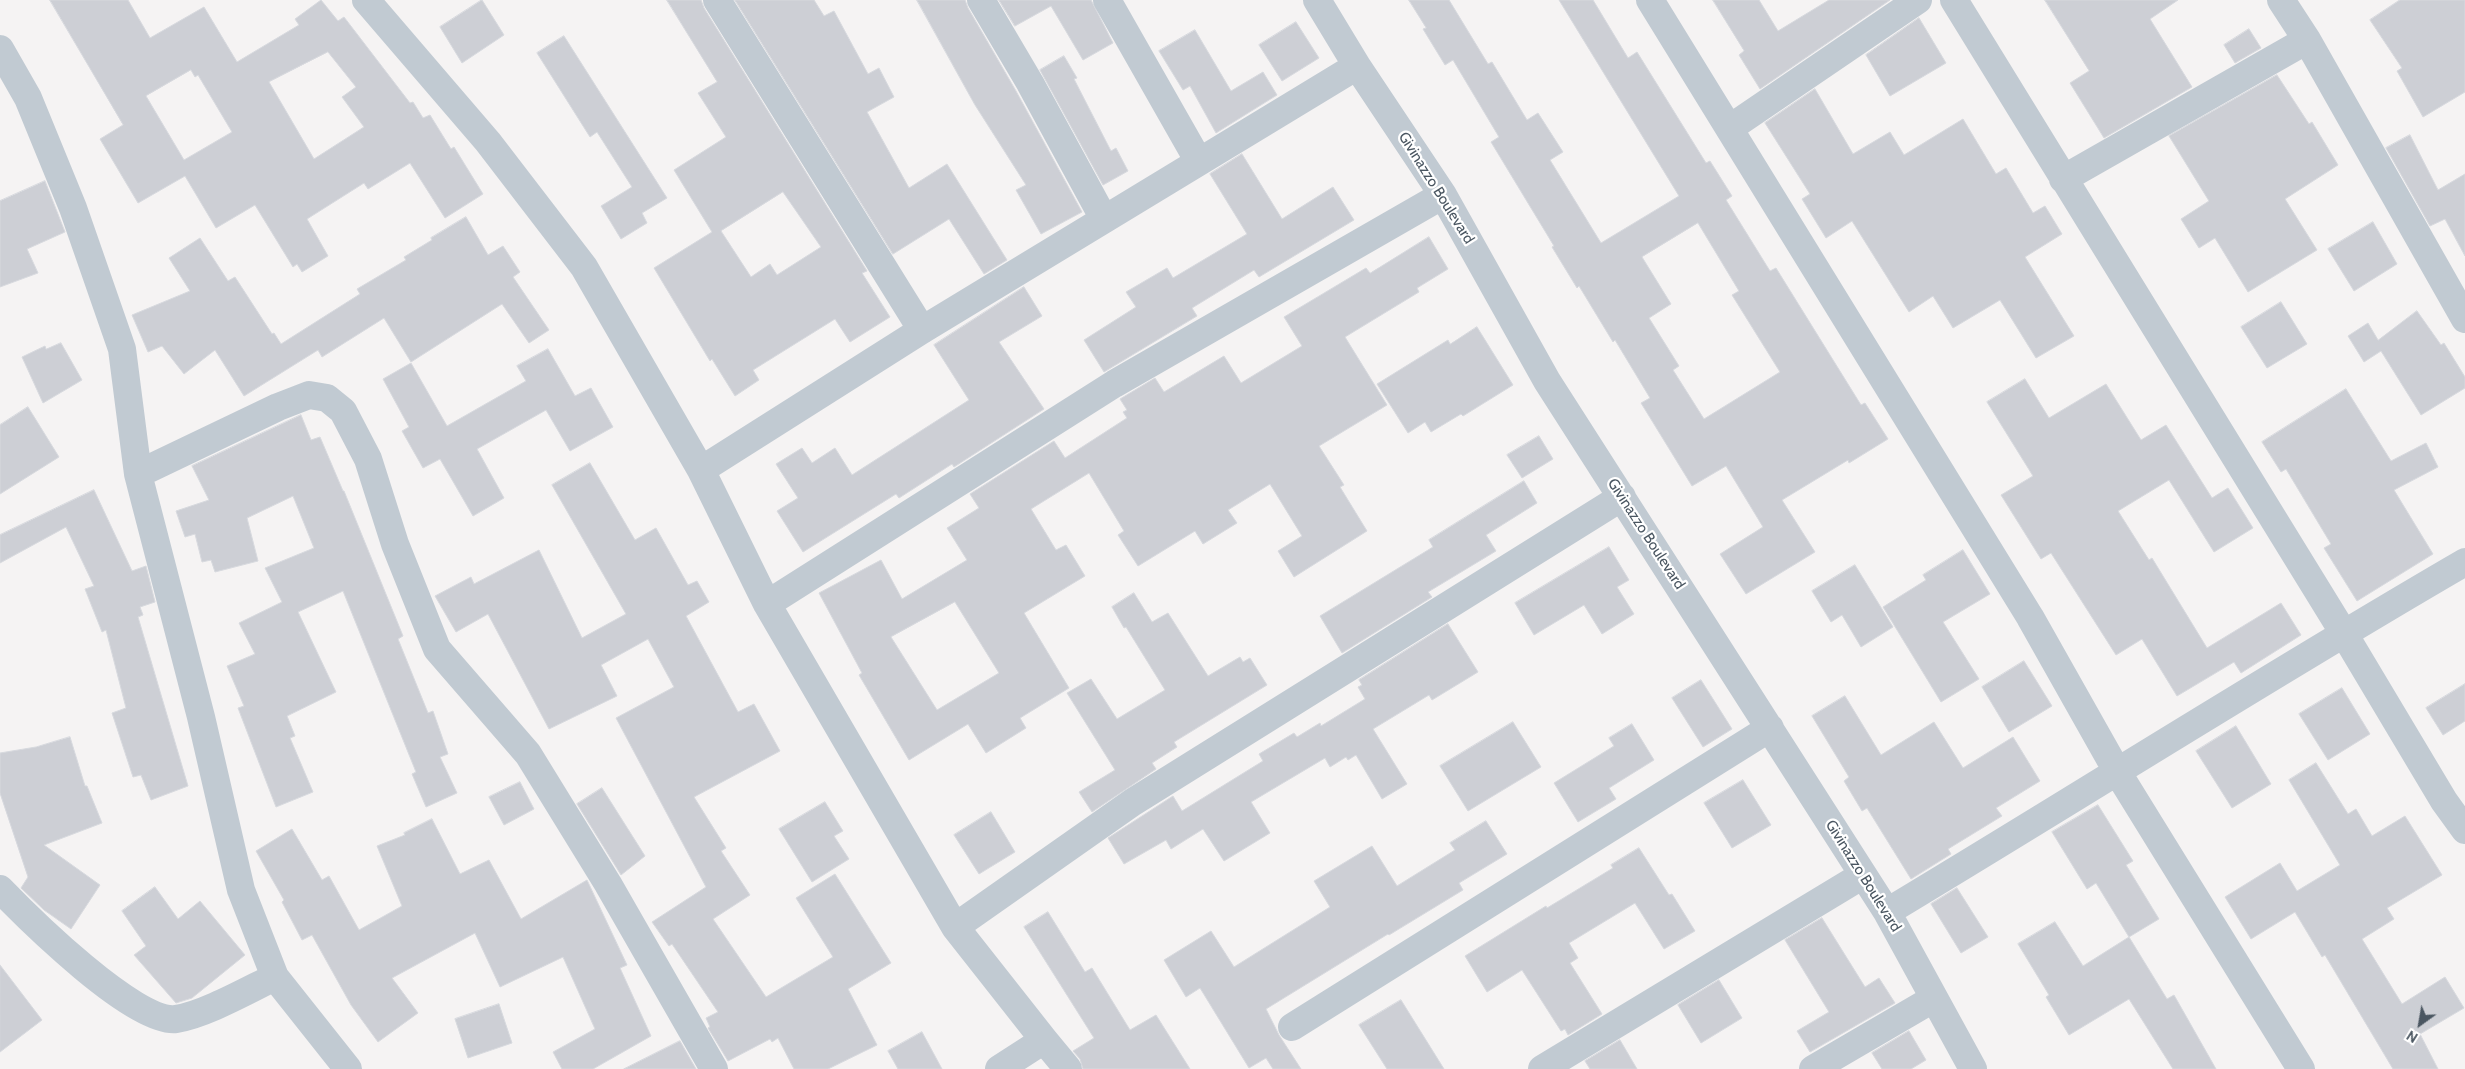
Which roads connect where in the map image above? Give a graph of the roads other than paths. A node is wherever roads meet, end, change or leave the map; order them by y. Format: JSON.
{"nodes":[{"id":1,"x":366,"y":0,"type":"edge"},
{"id":2,"x":717,"y":0,"type":"edge"},
{"id":3,"x":981,"y":0,"type":"edge"},
{"id":4,"x":1107,"y":0,"type":"edge"},
{"id":5,"x":1317,"y":0,"type":"edge"},
{"id":6,"x":1650,"y":0,"type":"edge"},
{"id":7,"x":1918,"y":0,"type":"edge"},
{"id":8,"x":1954,"y":0,"type":"edge"},
{"id":9,"x":2281,"y":0,"type":"edge"},
{"id":10,"x":2307,"y":40,"type":"junction"},
{"id":11,"x":0,"y":49,"type":"edge"},
{"id":12,"x":1356,"y":66,"type":"junction"},
{"id":13,"x":1730,"y":128,"type":"junction"},
{"id":14,"x":1198,"y":160,"type":"junction"},
{"id":15,"x":2063,"y":179,"type":"junction"},
{"id":16,"x":1443,"y":194,"type":"junction"},
{"id":17,"x":1104,"y":219,"type":"junction"},
{"id":18,"x":2465,"y":320,"type":"edge"},
{"id":19,"x":922,"y":330,"type":"junction"},
{"id":20,"x":701,"y":470,"type":"junction"},
{"id":21,"x":138,"y":474,"type":"junction"},
{"id":22,"x":1622,"y":497,"type":"junction"},
{"id":23,"x":2465,"y":562,"type":"edge"},
{"id":24,"x":767,"y":604,"type":"junction"},
{"id":25,"x":2343,"y":632,"type":"junction"},
{"id":26,"x":1770,"y":728,"type":"junction"},
{"id":27,"x":2118,"y":773,"type":"junction"},
{"id":28,"x":2465,"y":830,"type":"edge"},
{"id":29,"x":1863,"y":875,"type":"junction"},
{"id":30,"x":0,"y":889,"type":"edge"},
{"id":31,"x":1887,"y":912,"type":"junction"},
{"id":32,"x":955,"y":927,"type":"junction"},
{"id":33,"x":275,"y":977,"type":"junction"},
{"id":34,"x":1933,"y":999,"type":"junction"},
{"id":35,"x":1292,"y":1027,"type":"dead end"},
{"id":36,"x":1044,"y":1040,"type":"junction"},
{"id":37,"x":348,"y":1069,"type":"edge"},
{"id":38,"x":714,"y":1069,"type":"edge"},
{"id":39,"x":999,"y":1069,"type":"edge"},
{"id":40,"x":1068,"y":1069,"type":"edge"},
{"id":41,"x":1542,"y":1069,"type":"edge"},
{"id":42,"x":1813,"y":1069,"type":"edge"},
{"id":43,"x":1973,"y":1069,"type":"edge"},
{"id":44,"x":2301,"y":1069,"type":"edge"}],
"edges":[{"from":1,"to":20,"type":"street"},
{"from":2,"to":19,"type":"street"},
{"from":3,"to":17,"type":"street"},
{"from":4,"to":14,"type":"street"},
{"from":5,"to":12,"type":"street","name":"Givinazzo Boulevard"},
{"from":6,"to":13,"type":"street"},
{"from":7,"to":13,"type":"street"},
{"from":8,"to":15,"type":"street"},
{"from":9,"to":10,"type":"street"},
{"from":10,"to":15,"type":"street"},
{"from":10,"to":18,"type":"street"},
{"from":11,"to":21,"type":"street"},
{"from":12,"to":14,"type":"street"},
{"from":12,"to":16,"type":"street","name":"Givinazzo Boulevard"},
{"from":13,"to":27,"type":"street"},
{"from":14,"to":17,"type":"street"},
{"from":15,"to":25,"type":"street"},
{"from":16,"to":22,"type":"street","name":"Givinazzo Boulevard"},
{"from":16,"to":24,"type":"street"},
{"from":17,"to":19,"type":"street"},
{"from":19,"to":20,"type":"street"},
{"from":20,"to":24,"type":"street"},
{"from":21,"to":33,"type":"street"},
{"from":21,"to":38,"type":"street"},
{"from":22,"to":26,"type":"street","name":"Givinazzo Boulevard"},
{"from":22,"to":32,"type":"street"},
{"from":23,"to":25,"type":"street"},
{"from":24,"to":32,"type":"street"},
{"from":25,"to":27,"type":"street"},
{"from":25,"to":28,"type":"street"},
{"from":26,"to":29,"type":"street","name":"Givinazzo Boulevard"},
{"from":26,"to":35,"type":"street"},
{"from":27,"to":31,"type":"street"},
{"from":27,"to":44,"type":"street"},
{"from":29,"to":31,"type":"street","name":"Givinazzo Boulevard"},
{"from":29,"to":41,"type":"street"},
{"from":30,"to":33,"type":"street"},
{"from":31,"to":34,"type":"street","name":"Givinazzo Boulevard"},
{"from":32,"to":36,"type":"street"},
{"from":33,"to":37,"type":"street"},
{"from":34,"to":42,"type":"street"},
{"from":34,"to":43,"type":"street","name":"Givinazzo Boulevard"},
{"from":36,"to":39,"type":"street"},
{"from":36,"to":40,"type":"street"}]}
